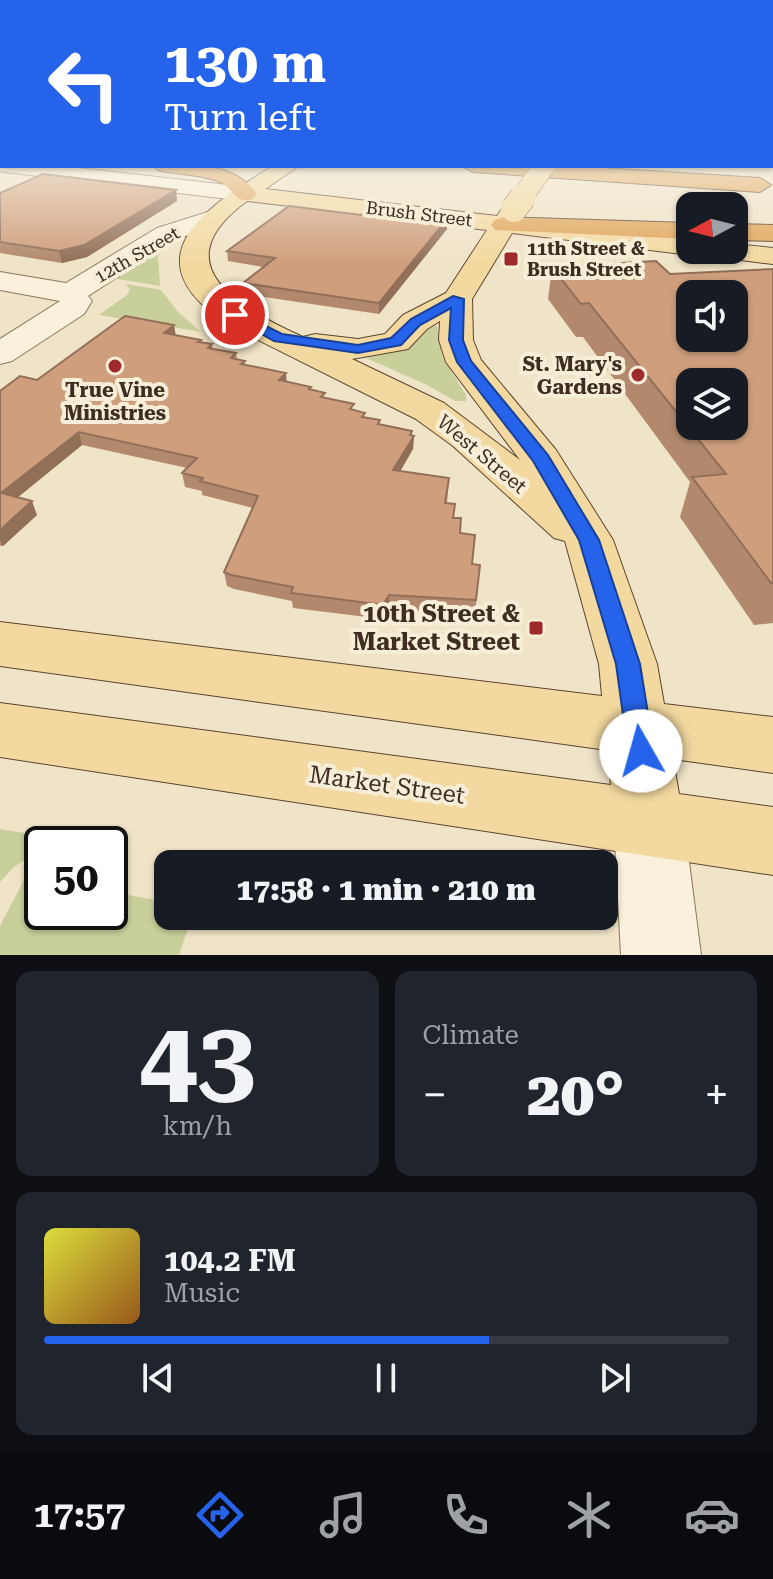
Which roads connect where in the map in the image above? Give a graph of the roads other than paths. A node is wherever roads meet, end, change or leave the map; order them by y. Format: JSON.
{"nodes":[{"id":1,"x":21,"y":174,"type":"edge"},
{"id":2,"x":71,"y":174,"type":"edge"},
{"id":3,"x":206,"y":174,"type":"edge"},
{"id":4,"x":276,"y":174,"type":"edge"},
{"id":5,"x":539,"y":174,"type":"edge"},
{"id":6,"x":590,"y":174,"type":"edge"},
{"id":7,"x":642,"y":174,"type":"edge"},
{"id":8,"x":0,"y":182,"type":"edge"},
{"id":9,"x":767,"y":185,"type":"edge"},
{"id":10,"x":245,"y":194,"type":"junction"},
{"id":11,"x":509,"y":217,"type":"junction"},
{"id":12,"x":211,"y":218,"type":"junction"},
{"id":13,"x":676,"y":230,"type":"edge"},
{"id":14,"x":748,"y":232,"type":"edge"},
{"id":15,"x":773,"y":233,"type":"edge"},
{"id":16,"x":676,"y":245,"type":"edge"},
{"id":17,"x":748,"y":253,"type":"edge"},
{"id":18,"x":773,"y":256,"type":"edge"},
{"id":19,"x":0,"y":281,"type":"edge"},
{"id":20,"x":202,"y":286,"type":"joint"},
{"id":21,"x":71,"y":293,"type":"junction"},
{"id":22,"x":457,"y":299,"type":"junction"},
{"id":23,"x":279,"y":338,"type":"junction"},
{"id":24,"x":0,"y":354,"type":"edge"},
{"id":25,"x":589,"y":540,"type":"junction"},
{"id":26,"x":0,"y":644,"type":"edge"},
{"id":27,"x":639,"y":727,"type":"junction"},
{"id":28,"x":0,"y":730,"type":"edge"},
{"id":29,"x":773,"y":745,"type":"edge"},
{"id":30,"x":649,"y":823,"type":"junction"},
{"id":31,"x":773,"y":841,"type":"edge"},
{"id":32,"x":661,"y":955,"type":"edge"}],
"edges":[{"from":1,"to":8,"type":"street"},
{"from":2,"to":10,"type":"street","name":"Brush Street"},
{"from":3,"to":10,"type":"highway"},
{"from":4,"to":10,"type":"main road","name":"12th Street"},
{"from":5,"to":11,"type":"main road","bridge":true},
{"from":6,"to":9,"type":"highway"},
{"from":7,"to":9,"type":"highway"},
{"from":10,"to":11,"type":"main road","name":"Brush Street"},
{"from":10,"to":12,"type":"main road","name":"12th Street"},
{"from":11,"to":13,"type":"highway"},
{"from":11,"to":16,"type":"main road","name":"Brush Street"},
{"from":11,"to":22,"type":"main road"},
{"from":12,"to":20,"type":"main road","name":"12th Street"},
{"from":12,"to":21,"type":"street","name":"12th Street"},
{"from":14,"to":15,"type":"highway"},
{"from":17,"to":18,"type":"main road"},
{"from":19,"to":21,"type":"street"},
{"from":20,"to":23,"type":"main road","name":"West Street"},
{"from":21,"to":24,"type":"street","name":"12th Street"},
{"from":22,"to":23,"type":"main road"},
{"from":22,"to":25,"type":"main road"},
{"from":23,"to":25,"type":"main road","name":"West Street"},
{"from":25,"to":27,"type":"main road"},
{"from":26,"to":27,"type":"main road"},
{"from":27,"to":29,"type":"main road"},
{"from":27,"to":30,"type":"main road"},
{"from":28,"to":30,"type":"main road","name":"Market Street"},
{"from":30,"to":31,"type":"main road","name":"Market Street"},
{"from":30,"to":32,"type":"street"}]}
